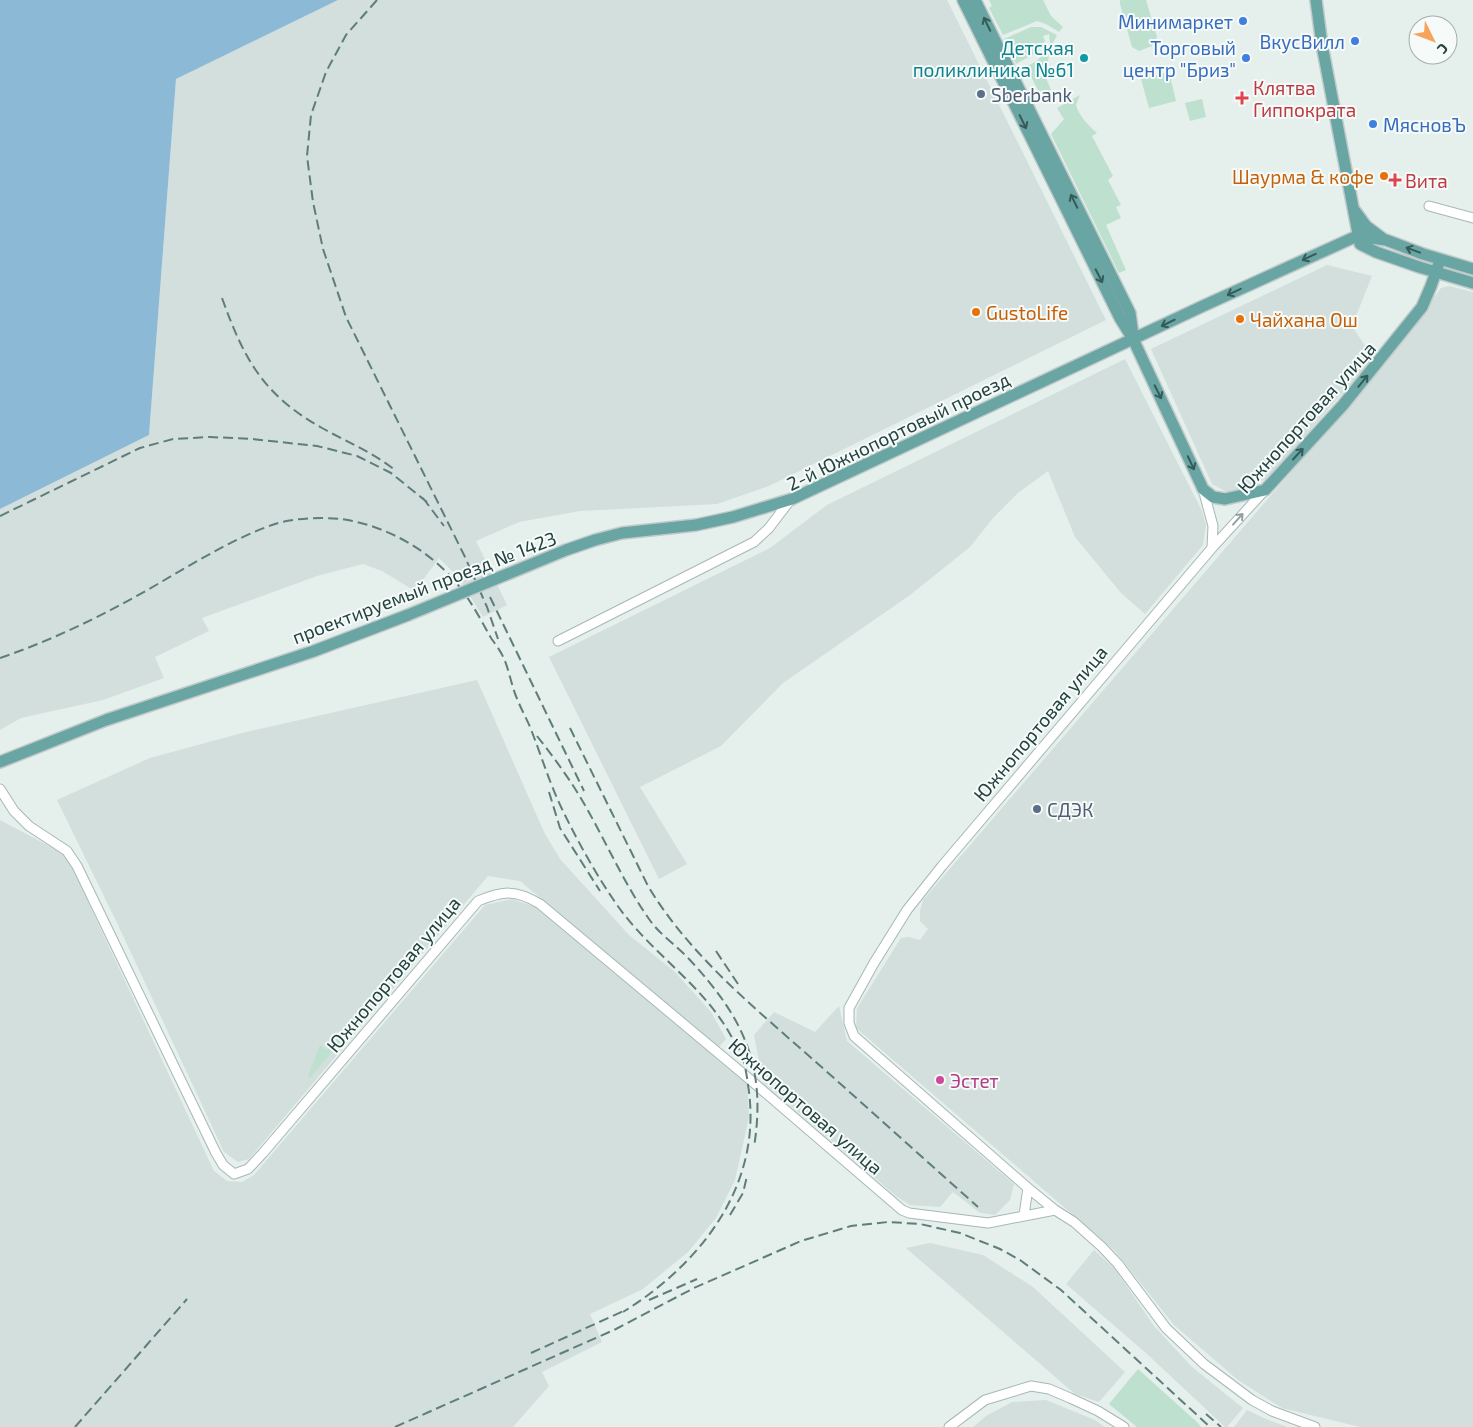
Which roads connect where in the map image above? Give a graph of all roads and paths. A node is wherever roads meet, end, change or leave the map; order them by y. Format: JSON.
{"nodes":[{"id":1,"x":963,"y":0,"type":"edge"},
{"id":2,"x":975,"y":0,"type":"edge"},
{"id":3,"x":1316,"y":0,"type":"edge"},
{"id":4,"x":1429,"y":206,"type":"dead end"},
{"id":5,"x":1354,"y":209,"type":"junction"},
{"id":6,"x":1473,"y":218,"type":"edge"},
{"id":7,"x":1357,"y":236,"type":"junction"},
{"id":8,"x":1386,"y":240,"type":"junction"},
{"id":9,"x":1440,"y":260,"type":"junction"},
{"id":10,"x":1473,"y":269,"type":"edge"},
{"id":11,"x":1436,"y":272,"type":"junction"},
{"id":12,"x":1473,"y":283,"type":"edge"},
{"id":13,"x":1117,"y":299,"type":"junction"},
{"id":14,"x":1133,"y":339,"type":"junction"},
{"id":15,"x":1203,"y":489,"type":"junction"},
{"id":16,"x":1264,"y":490,"type":"junction"},
{"id":17,"x":792,"y":498,"type":"junction"},
{"id":18,"x":1212,"y":548,"type":"junction"},
{"id":19,"x":558,"y":641,"type":"dead end"},
{"id":20,"x":0,"y":762,"type":"edge"},
{"id":21,"x":0,"y":789,"type":"edge"},
{"id":22,"x":1028,"y":1188,"type":"junction"},
{"id":23,"x":1055,"y":1210,"type":"junction"},
{"id":24,"x":1024,"y":1215,"type":"junction"},
{"id":25,"x":949,"y":1427,"type":"edge"},
{"id":26,"x":1124,"y":1427,"type":"edge"},
{"id":27,"x":1315,"y":1427,"type":"edge"}],
"edges":[{"from":1,"to":13,"type":"main road","one_way":true},
{"from":13,"to":2,"type":"main road","one_way":true},
{"from":3,"to":5,"type":"main road"},
{"from":4,"to":6,"type":"street"},
{"from":5,"to":7,"type":"main road"},
{"from":5,"to":8,"type":"main road"},
{"from":7,"to":8,"type":"main road"},
{"from":7,"to":11,"type":"main road"},
{"from":7,"to":14,"type":"main road","name":"2-й Южнопортовый проезд","one_way":true},
{"from":9,"to":8,"type":"main road","one_way":true},
{"from":9,"to":10,"type":"main road"},
{"from":9,"to":11,"type":"main road","name":"Южнопортовая улица"},
{"from":11,"to":12,"type":"main road"},
{"from":16,"to":11,"type":"main road","name":"Южнопортовая улица","one_way":true},
{"from":13,"to":14,"type":"main road"},
{"from":14,"to":15,"type":"main road","one_way":true},
{"from":14,"to":17,"type":"main road","name":"2-й Южнопортовый проезд"},
{"from":15,"to":16,"type":"main road"},
{"from":15,"to":18,"type":"street"},
{"from":18,"to":16,"type":"street","name":"Южнопортовая улица","one_way":true},
{"from":17,"to":19,"type":"street","name":"2-й Южнопортовый проезд"},
{"from":17,"to":20,"type":"main road","name":"проектируемый проезд № 1423","bridge":true},
{"from":18,"to":22,"type":"street","name":"Южнопортовая улица"},
{"from":21,"to":24,"type":"street","name":"Южнопортовая улица"},
{"from":22,"to":23,"type":"street","name":"Южнопортовая улица"},
{"from":22,"to":24,"type":"street"},
{"from":23,"to":24,"type":"street"},
{"from":23,"to":27,"type":"street","name":"Южнопортовая улица"},
{"from":25,"to":26,"type":"street"}]}
